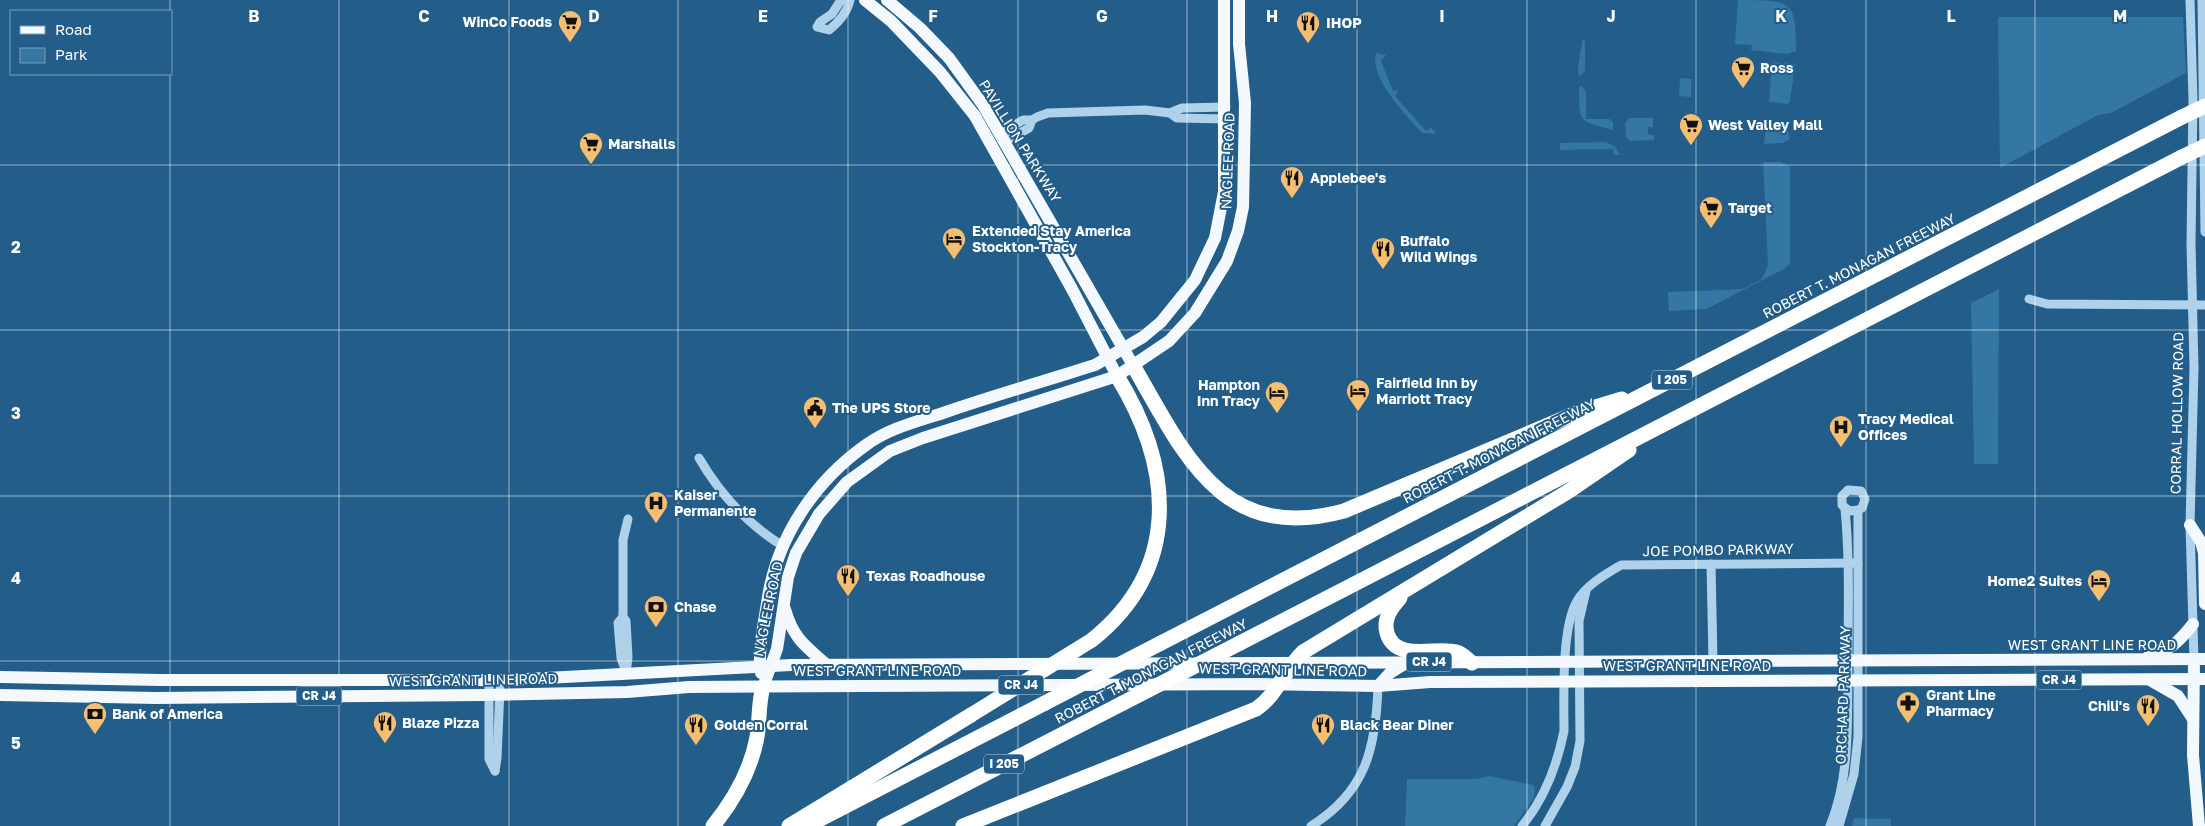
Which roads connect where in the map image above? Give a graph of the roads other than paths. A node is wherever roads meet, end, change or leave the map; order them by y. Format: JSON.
{"nodes":[{"id":1,"x":841,"y":0,"type":"edge"},
{"id":2,"x":850,"y":0,"type":"edge"},
{"id":3,"x":865,"y":0,"type":"edge"},
{"id":4,"x":887,"y":0,"type":"edge"},
{"id":5,"x":1224,"y":0,"type":"edge"},
{"id":6,"x":1239,"y":0,"type":"edge"},
{"id":7,"x":2190,"y":0,"type":"edge"},
{"id":8,"x":2202,"y":0,"type":"edge"},
{"id":9,"x":2205,"y":106,"type":"edge"},
{"id":10,"x":1226,"y":113,"type":"junction"},
{"id":11,"x":1002,"y":138,"type":"junction"},
{"id":12,"x":2205,"y":146,"type":"edge"},
{"id":13,"x":2205,"y":232,"type":"edge"},
{"id":14,"x":2028,"y":299,"type":"dead end"},
{"id":15,"x":2193,"y":304,"type":"junction"},
{"id":16,"x":2205,"y":305,"type":"edge"},
{"id":17,"x":1124,"y":349,"type":"junction"},
{"id":18,"x":1108,"y":358,"type":"junction"},
{"id":19,"x":1134,"y":367,"type":"junction"},
{"id":20,"x":1117,"y":376,"type":"junction"},
{"id":21,"x":1645,"y":394,"type":"junction"},
{"id":22,"x":1656,"y":430,"type":"junction"},
{"id":23,"x":699,"y":458,"type":"dead end"},
{"id":24,"x":1845,"y":509,"type":"junction"},
{"id":25,"x":1858,"y":510,"type":"junction"},
{"id":26,"x":628,"y":519,"type":"dead end"},
{"id":27,"x":2190,"y":525,"type":"junction"},
{"id":28,"x":783,"y":546,"type":"junction"},
{"id":29,"x":1848,"y":563,"type":"junction"},
{"id":30,"x":1858,"y":563,"type":"junction"},
{"id":31,"x":1711,"y":564,"type":"junction"},
{"id":32,"x":1405,"y":592,"type":"junction"},
{"id":33,"x":783,"y":604,"type":"junction"},
{"id":34,"x":2205,"y":604,"type":"edge"},
{"id":35,"x":2193,"y":624,"type":"junction"},
{"id":36,"x":2199,"y":659,"type":"edge"},
{"id":37,"x":2141,"y":660,"type":"junction"},
{"id":38,"x":1853,"y":661,"type":"junction"},
{"id":39,"x":1408,"y":662,"type":"junction"},
{"id":40,"x":1572,"y":662,"type":"junction"},
{"id":41,"x":1713,"y":662,"type":"junction"},
{"id":42,"x":1291,"y":663,"type":"junction"},
{"id":43,"x":1472,"y":663,"type":"junction"},
{"id":44,"x":828,"y":665,"type":"junction"},
{"id":45,"x":766,"y":666,"type":"junction"},
{"id":46,"x":626,"y":674,"type":"junction"},
{"id":47,"x":0,"y":677,"type":"edge"},
{"id":48,"x":494,"y":679,"type":"junction"},
{"id":49,"x":2147,"y":679,"type":"junction"},
{"id":50,"x":2199,"y":679,"type":"edge"},
{"id":51,"x":1853,"y":680,"type":"junction"},
{"id":52,"x":1564,"y":681,"type":"junction"},
{"id":53,"x":1580,"y":681,"type":"junction"},
{"id":54,"x":1278,"y":685,"type":"junction"},
{"id":55,"x":1378,"y":686,"type":"junction"},
{"id":56,"x":763,"y":687,"type":"junction"},
{"id":57,"x":0,"y":695,"type":"edge"},
{"id":58,"x":494,"y":695,"type":"junction"},
{"id":59,"x":2193,"y":720,"type":"junction"},
{"id":60,"x":714,"y":826,"type":"edge"},
{"id":61,"x":789,"y":826,"type":"edge"},
{"id":62,"x":807,"y":826,"type":"edge"},
{"id":63,"x":884,"y":826,"type":"edge"},
{"id":64,"x":963,"y":826,"type":"edge"},
{"id":65,"x":1311,"y":826,"type":"edge"},
{"id":66,"x":1522,"y":826,"type":"edge"},
{"id":67,"x":1545,"y":826,"type":"edge"},
{"id":68,"x":1830,"y":826,"type":"edge"},
{"id":69,"x":1839,"y":826,"type":"edge"},
{"id":70,"x":2199,"y":826,"type":"edge"}],
"edges":[{"from":1,"to":2,"type":"street"},
{"from":3,"to":18,"type":"main road","name":"PAVILLION PARKWAY"},
{"from":4,"to":11,"type":"main road","name":"PAVILLION PARKWAY"},
{"from":5,"to":10,"type":"main road","name":"NAGLEE ROAD"},
{"from":6,"to":19,"type":"main road","name":"NAGLEE ROAD"},
{"from":7,"to":15,"type":"street","name":"CORRAL HOLLOW ROAD"},
{"from":8,"to":13,"type":"street"},
{"from":9,"to":21,"type":"highway","name":"ROBERT T. MONAGAN FREEWAY","number":"I 205","bridge":true},
{"from":10,"to":11,"type":"street"},
{"from":10,"to":17,"type":"main road","name":"NAGLEE ROAD"},
{"from":11,"to":17,"type":"main road","name":"PAVILLION PARKWAY"},
{"from":12,"to":22,"type":"highway","name":"ROBERT T. MONAGAN FREEWAY","number":"I 205","bridge":true},
{"from":14,"to":15,"type":"street"},
{"from":15,"to":16,"type":"street"},
{"from":15,"to":27,"type":"street","name":"CORRAL HOLLOW ROAD"},
{"from":17,"to":18,"type":"main road","name":"NAGLEE ROAD"},
{"from":17,"to":19,"type":"main road","name":"PAVILLION PARKWAY"},
{"from":18,"to":20,"type":"main road","name":"PAVILLION PARKWAY"},
{"from":18,"to":28,"type":"main road","name":"NAGLEE ROAD"},
{"from":19,"to":20,"type":"main road","name":"NAGLEE ROAD"},
{"from":19,"to":21,"type":"highway"},
{"from":20,"to":33,"type":"main road","name":"NAGLEE ROAD"},
{"from":20,"to":61,"type":"highway","bridge":true},
{"from":21,"to":62,"type":"highway","name":"ROBERT T. MONAGAN FREEWAY","number":"I 205","bridge":true},
{"from":22,"to":32,"type":"highway"},
{"from":22,"to":63,"type":"highway","name":"ROBERT T. MONAGAN FREEWAY","number":"I 205","bridge":true},
{"from":23,"to":28,"type":"street"},
{"from":24,"to":25,"type":"street"},
{"from":24,"to":25,"type":"street"},
{"from":24,"to":29,"type":"street"},
{"from":25,"to":30,"type":"street","name":"ORCHARD PARKWAY"},
{"from":26,"to":46,"type":"street"},
{"from":27,"to":34,"type":"main road"},
{"from":27,"to":35,"type":"street","name":"CORRAL HOLLOW ROAD"},
{"from":28,"to":45,"type":"main road","name":"NAGLEE ROAD"},
{"from":29,"to":30,"type":"street","name":"JOE POMBO PARKWAY"},
{"from":29,"to":31,"type":"street","name":"JOE POMBO PARKWAY"},
{"from":29,"to":38,"type":"street"},
{"from":30,"to":38,"type":"street","name":"ORCHARD PARKWAY"},
{"from":31,"to":40,"type":"street","name":"JOE POMBO PARKWAY"},
{"from":31,"to":41,"type":"street"},
{"from":32,"to":42,"type":"highway"},
{"from":32,"to":43,"type":"highway"},
{"from":33,"to":44,"type":"main road"},
{"from":33,"to":45,"type":"main road","name":"NAGLEE ROAD"},
{"from":35,"to":36,"type":"street","name":"CORRAL HOLLOW ROAD"},
{"from":35,"to":37,"type":"main road"},
{"from":36,"to":37,"type":"main road","name":"WEST GRANT LINE ROAD","number":"CR J4"},
{"from":36,"to":50,"type":"main road","name":"CORRAL HOLLOW ROAD"},
{"from":37,"to":38,"type":"main road","name":"WEST GRANT LINE ROAD","number":"CR J4"},
{"from":38,"to":41,"type":"main road","name":"WEST GRANT LINE ROAD","number":"CR J4"},
{"from":38,"to":51,"type":"street","name":"ORCHARD PARKWAY"},
{"from":39,"to":42,"type":"main road","name":"WEST GRANT LINE ROAD","number":"CR J4"},
{"from":39,"to":43,"type":"main road","name":"WEST GRANT LINE ROAD","number":"CR J4"},
{"from":39,"to":55,"type":"main road"},
{"from":40,"to":41,"type":"main road","name":"WEST GRANT LINE ROAD","number":"CR J4"},
{"from":40,"to":43,"type":"main road","name":"WEST GRANT LINE ROAD","number":"CR J4"},
{"from":40,"to":52,"type":"street","name":"JOE POMBO PARKWAY"},
{"from":40,"to":53,"type":"street","name":"JOE POMBO PARKWAY"},
{"from":42,"to":44,"type":"main road","name":"WEST GRANT LINE ROAD","number":"CR J4"},
{"from":42,"to":54,"type":"highway"},
{"from":44,"to":45,"type":"main road","name":"WEST GRANT LINE ROAD","number":"CR J4"},
{"from":45,"to":46,"type":"main road","name":"WEST GRANT LINE ROAD","number":"CR J4"},
{"from":45,"to":56,"type":"main road","name":"NAGLEE ROAD"},
{"from":46,"to":48,"type":"main road","name":"WEST GRANT LINE ROAD","number":"CR J4"},
{"from":47,"to":48,"type":"main road","name":"WEST GRANT LINE ROAD","number":"CR J4"},
{"from":48,"to":58,"type":"street"},
{"from":49,"to":50,"type":"main road","name":"WEST GRANT LINE ROAD","number":"CR J4"},
{"from":49,"to":51,"type":"main road","name":"WEST GRANT LINE ROAD","number":"CR J4"},
{"from":49,"to":59,"type":"main road"},
{"from":50,"to":59,"type":"main road","name":"CORRAL HOLLOW ROAD"},
{"from":51,"to":53,"type":"main road","name":"WEST GRANT LINE ROAD","number":"CR J4"},
{"from":51,"to":68,"type":"street","name":"ORCHARD PARKWAY"},
{"from":51,"to":69,"type":"street","name":"ORCHARD PARKWAY"},
{"from":52,"to":53,"type":"main road","name":"WEST GRANT LINE ROAD","number":"CR J4"},
{"from":52,"to":55,"type":"main road","name":"WEST GRANT LINE ROAD","number":"CR J4"},
{"from":52,"to":66,"type":"street","name":"JOE POMBO PARKWAY"},
{"from":53,"to":67,"type":"street","name":"JOE POMBO PARKWAY"},
{"from":54,"to":55,"type":"main road","name":"WEST GRANT LINE ROAD","number":"CR J4"},
{"from":54,"to":56,"type":"main road","name":"WEST GRANT LINE ROAD","number":"CR J4"},
{"from":54,"to":64,"type":"highway"},
{"from":55,"to":65,"type":"street"},
{"from":56,"to":58,"type":"main road","name":"WEST GRANT LINE ROAD","number":"CR J4"},
{"from":56,"to":60,"type":"highway"},
{"from":57,"to":58,"type":"main road","name":"WEST GRANT LINE ROAD","number":"CR J4"},
{"from":58,"to":58,"type":"street"},
{"from":59,"to":70,"type":"main road","name":"CORRAL HOLLOW ROAD"}]}
